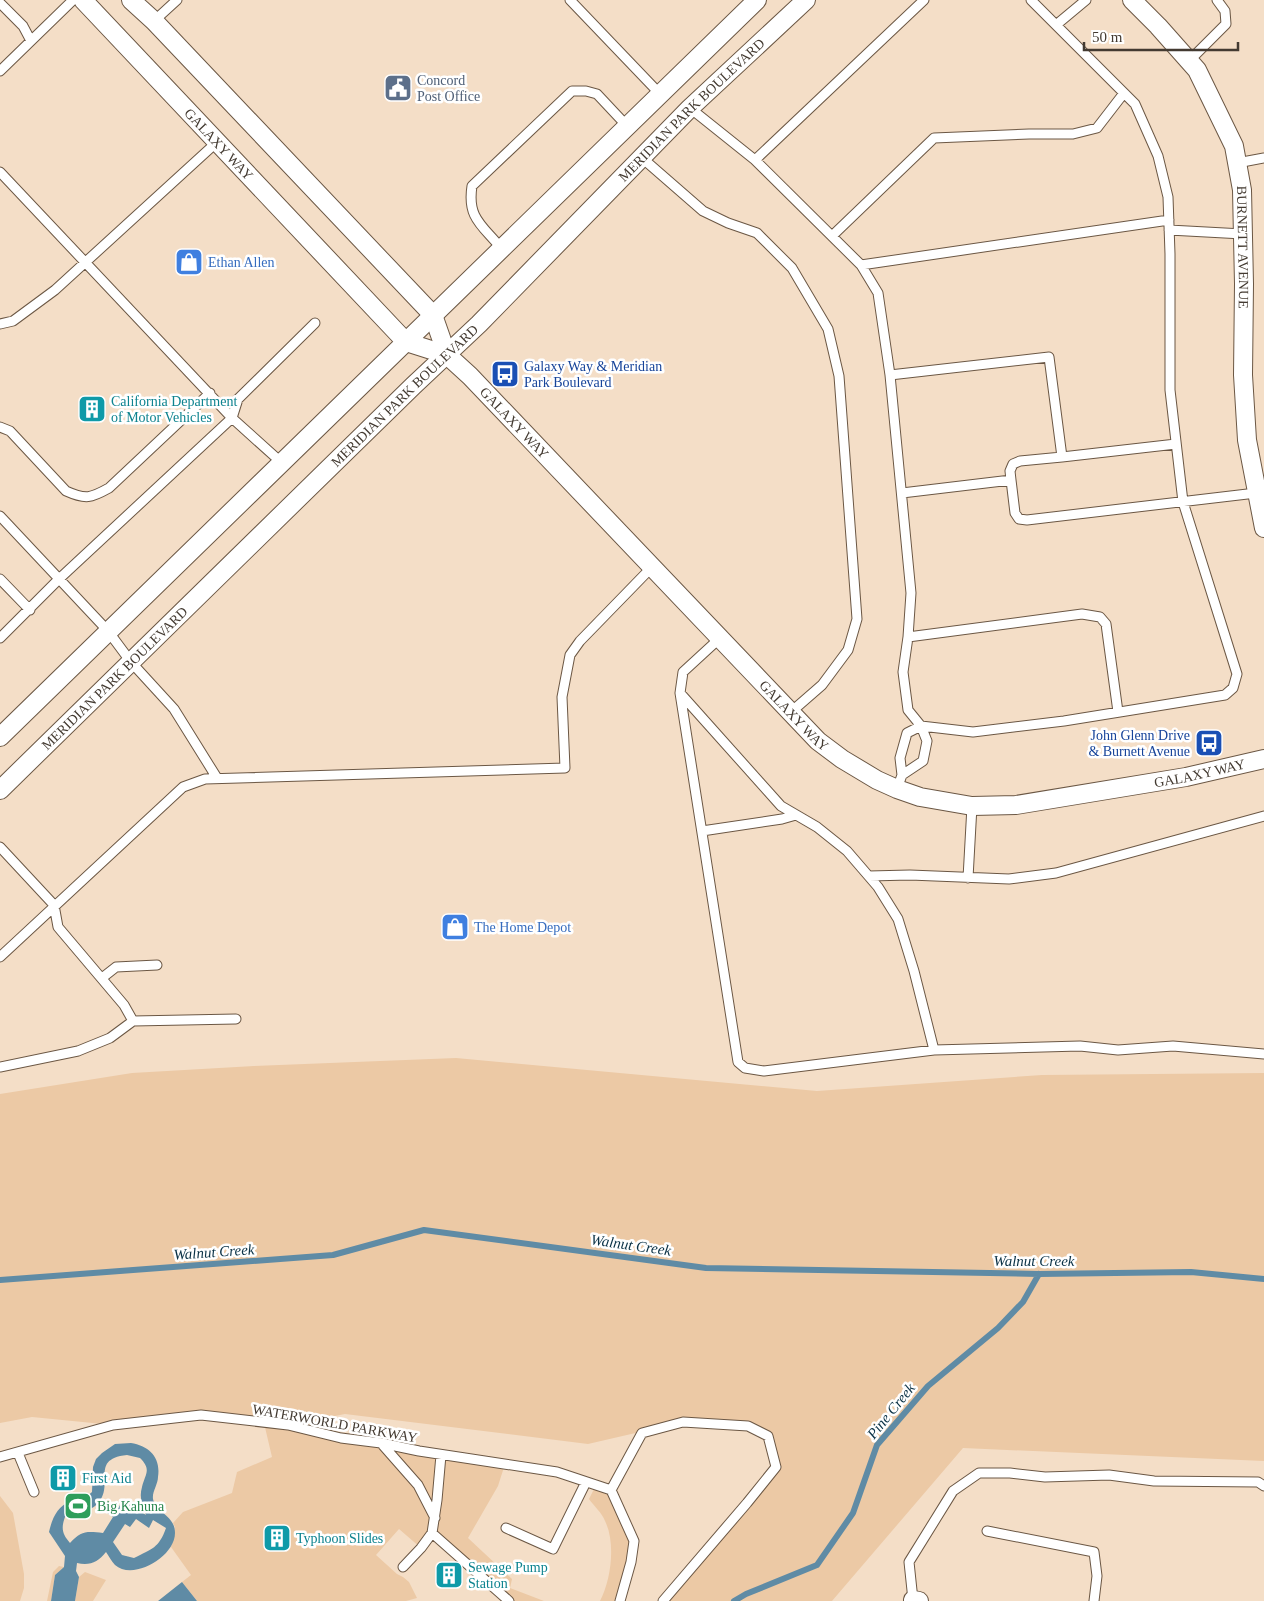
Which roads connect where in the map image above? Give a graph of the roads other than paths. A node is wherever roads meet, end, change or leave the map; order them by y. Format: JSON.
{"nodes":[{"id":1,"x":73,"y":0,"type":"edge"},
{"id":2,"x":83,"y":0,"type":"edge"},
{"id":3,"x":130,"y":0,"type":"edge"},
{"id":4,"x":177,"y":0,"type":"edge"},
{"id":5,"x":570,"y":0,"type":"edge"},
{"id":6,"x":757,"y":0,"type":"edge"},
{"id":7,"x":806,"y":0,"type":"edge"},
{"id":8,"x":924,"y":0,"type":"edge"},
{"id":9,"x":1031,"y":0,"type":"edge"},
{"id":10,"x":1086,"y":0,"type":"edge"},
{"id":11,"x":1132,"y":0,"type":"edge"},
{"id":12,"x":1217,"y":0,"type":"edge"},
{"id":13,"x":0,"y":3,"type":"edge"},
{"id":14,"x":154,"y":21,"type":"junction"},
{"id":15,"x":1056,"y":25,"type":"junction"},
{"id":16,"x":31,"y":41,"type":"junction"},
{"id":17,"x":1189,"y":61,"type":"junction"},
{"id":18,"x":0,"y":71,"type":"edge"},
{"id":19,"x":660,"y":94,"type":"junction"},
{"id":20,"x":1124,"y":94,"type":"junction"},
{"id":21,"x":690,"y":108,"type":"junction"},
{"id":22,"x":627,"y":126,"type":"junction"},
{"id":23,"x":217,"y":142,"type":"junction"},
{"id":24,"x":641,"y":157,"type":"junction"},
{"id":25,"x":1264,"y":158,"type":"edge"},
{"id":26,"x":755,"y":160,"type":"junction"},
{"id":27,"x":1237,"y":163,"type":"junction"},
{"id":28,"x":0,"y":172,"type":"edge"},
{"id":29,"x":1169,"y":220,"type":"junction"},
{"id":30,"x":1169,"y":230,"type":"junction"},
{"id":31,"x":1243,"y":234,"type":"junction"},
{"id":32,"x":832,"y":236,"type":"junction"},
{"id":33,"x":501,"y":248,"type":"junction"},
{"id":34,"x":84,"y":262,"type":"junction"},
{"id":35,"x":861,"y":265,"type":"junction"},
{"id":36,"x":433,"y":315,"type":"junction"},
{"id":37,"x":316,"y":323,"type":"dead end"},
{"id":38,"x":0,"y":324,"type":"edge"},
{"id":39,"x":406,"y":342,"type":"junction"},
{"id":40,"x":447,"y":355,"type":"junction"},
{"id":41,"x":890,"y":375,"type":"junction"},
{"id":42,"x":210,"y":393,"type":"junction"},
{"id":43,"x":232,"y":418,"type":"junction"},
{"id":44,"x":0,"y":427,"type":"edge"},
{"id":45,"x":1176,"y":444,"type":"junction"},
{"id":46,"x":1062,"y":457,"type":"junction"},
{"id":47,"x":282,"y":463,"type":"junction"},
{"id":48,"x":1011,"y":480,"type":"junction"},
{"id":49,"x":902,"y":493,"type":"junction"},
{"id":50,"x":1256,"y":493,"type":"junction"},
{"id":51,"x":1183,"y":502,"type":"junction"},
{"id":52,"x":0,"y":516,"type":"edge"},
{"id":53,"x":1264,"y":528,"type":"edge"},
{"id":54,"x":652,"y":567,"type":"junction"},
{"id":55,"x":0,"y":579,"type":"edge"},
{"id":56,"x":59,"y":580,"type":"junction"},
{"id":57,"x":30,"y":610,"type":"junction"},
{"id":58,"x":108,"y":631,"type":"junction"},
{"id":59,"x":908,"y":637,"type":"junction"},
{"id":60,"x":0,"y":638,"type":"edge"},
{"id":61,"x":720,"y":638,"type":"junction"},
{"id":62,"x":131,"y":662,"type":"junction"},
{"id":63,"x":680,"y":693,"type":"junction"},
{"id":64,"x":791,"y":712,"type":"junction"},
{"id":65,"x":1118,"y":712,"type":"junction"},
{"id":66,"x":921,"y":726,"type":"junction"},
{"id":67,"x":0,"y":737,"type":"edge"},
{"id":68,"x":1264,"y":759,"type":"edge"},
{"id":69,"x":217,"y":778,"type":"junction"},
{"id":70,"x":900,"y":782,"type":"junction"},
{"id":71,"x":0,"y":790,"type":"edge"},
{"id":72,"x":972,"y":806,"type":"junction"},
{"id":73,"x":796,"y":815,"type":"junction"},
{"id":74,"x":1264,"y":816,"type":"edge"},
{"id":75,"x":702,"y":831,"type":"junction"},
{"id":76,"x":0,"y":847,"type":"edge"},
{"id":77,"x":869,"y":876,"type":"junction"},
{"id":78,"x":968,"y":878,"type":"junction"},
{"id":79,"x":54,"y":905,"type":"junction"},
{"id":80,"x":0,"y":957,"type":"edge"},
{"id":81,"x":157,"y":966,"type":"dead end"},
{"id":82,"x":102,"y":978,"type":"junction"},
{"id":83,"x":236,"y":1019,"type":"dead end"},
{"id":84,"x":133,"y":1021,"type":"junction"},
{"id":85,"x":934,"y":1050,"type":"junction"},
{"id":86,"x":1264,"y":1054,"type":"edge"},
{"id":87,"x":0,"y":1066,"type":"edge"},
{"id":88,"x":381,"y":1442,"type":"junction"},
{"id":89,"x":18,"y":1453,"type":"junction"},
{"id":90,"x":441,"y":1455,"type":"junction"},
{"id":91,"x":0,"y":1457,"type":"edge"},
{"id":92,"x":586,"y":1482,"type":"junction"},
{"id":93,"x":1264,"y":1486,"type":"edge"},
{"id":94,"x":611,"y":1490,"type":"junction"},
{"id":95,"x":34,"y":1492,"type":"dead end"},
{"id":96,"x":435,"y":1518,"type":"junction"},
{"id":97,"x":506,"y":1528,"type":"dead end"},
{"id":98,"x":987,"y":1532,"type":"dead end"},
{"id":99,"x":432,"y":1533,"type":"junction"},
{"id":100,"x":403,"y":1567,"type":"dead end"},
{"id":101,"x":509,"y":1601,"type":"edge"},
{"id":102,"x":620,"y":1601,"type":"edge"},
{"id":103,"x":663,"y":1601,"type":"edge"},
{"id":104,"x":914,"y":1601,"type":"edge"},
{"id":105,"x":1094,"y":1601,"type":"edge"}],
"edges":[{"from":1,"to":16,"type":"lane"},
{"from":2,"to":23,"type":"street","name":"GALAXY WAY"},
{"from":3,"to":14,"type":"street","name":"GALAXY WAY"},
{"from":4,"to":14,"type":"lane"},
{"from":5,"to":19,"type":"lane"},
{"from":6,"to":19,"type":"street"},
{"from":7,"to":21,"type":"street","name":"MERIDIAN PARK BOULEVARD"},
{"from":8,"to":26,"type":"lane"},
{"from":9,"to":15,"type":"lane"},
{"from":10,"to":15,"type":"lane"},
{"from":11,"to":17,"type":"street","name":"BURNETT AVENUE"},
{"from":12,"to":17,"type":"lane"},
{"from":13,"to":16,"type":"lane"},
{"from":14,"to":36,"type":"street","name":"GALAXY WAY"},
{"from":15,"to":20,"type":"lane"},
{"from":16,"to":18,"type":"lane"},
{"from":17,"to":27,"type":"street","name":"BURNETT AVENUE"},
{"from":19,"to":22,"type":"street"},
{"from":20,"to":29,"type":"lane"},
{"from":20,"to":32,"type":"lane"},
{"from":21,"to":24,"type":"street","name":"MERIDIAN PARK BOULEVARD"},
{"from":21,"to":26,"type":"lane"},
{"from":22,"to":33,"type":"street"},
{"from":22,"to":33,"type":"lane"},
{"from":23,"to":34,"type":"lane"},
{"from":23,"to":39,"type":"street","name":"GALAXY WAY"},
{"from":24,"to":40,"type":"street","name":"MERIDIAN PARK BOULEVARD"},
{"from":24,"to":64,"type":"lane"},
{"from":25,"to":27,"type":"lane"},
{"from":26,"to":32,"type":"lane"},
{"from":27,"to":31,"type":"street","name":"BURNETT AVENUE"},
{"from":28,"to":34,"type":"lane"},
{"from":29,"to":30,"type":"lane"},
{"from":29,"to":35,"type":"lane"},
{"from":30,"to":31,"type":"lane"},
{"from":30,"to":45,"type":"lane"},
{"from":31,"to":50,"type":"street","name":"BURNETT AVENUE"},
{"from":32,"to":35,"type":"lane"},
{"from":33,"to":36,"type":"street"},
{"from":34,"to":38,"type":"lane"},
{"from":34,"to":42,"type":"lane"},
{"from":35,"to":41,"type":"lane"},
{"from":36,"to":39,"type":"street"},
{"from":36,"to":40,"type":"street","name":"GALAXY WAY"},
{"from":37,"to":43,"type":"lane"},
{"from":39,"to":40,"type":"street","name":"GALAXY WAY"},
{"from":39,"to":47,"type":"street"},
{"from":40,"to":54,"type":"street","name":"GALAXY WAY"},
{"from":40,"to":62,"type":"street","name":"MERIDIAN PARK BOULEVARD"},
{"from":41,"to":46,"type":"lane"},
{"from":41,"to":49,"type":"lane"},
{"from":42,"to":43,"type":"lane"},
{"from":42,"to":44,"type":"lane"},
{"from":43,"to":47,"type":"lane"},
{"from":43,"to":56,"type":"lane"},
{"from":45,"to":46,"type":"lane"},
{"from":45,"to":51,"type":"lane"},
{"from":46,"to":48,"type":"lane"},
{"from":47,"to":58,"type":"street"},
{"from":48,"to":49,"type":"lane"},
{"from":48,"to":51,"type":"lane"},
{"from":49,"to":59,"type":"lane"},
{"from":50,"to":51,"type":"lane"},
{"from":50,"to":53,"type":"street","name":"BURNETT AVENUE"},
{"from":51,"to":65,"type":"lane"},
{"from":52,"to":56,"type":"lane"},
{"from":54,"to":61,"type":"street","name":"GALAXY WAY"},
{"from":54,"to":69,"type":"lane"},
{"from":55,"to":57,"type":"lane"},
{"from":56,"to":57,"type":"lane"},
{"from":56,"to":58,"type":"lane"},
{"from":57,"to":60,"type":"lane"},
{"from":58,"to":62,"type":"lane"},
{"from":58,"to":67,"type":"street"},
{"from":59,"to":65,"type":"lane"},
{"from":59,"to":66,"type":"lane"},
{"from":61,"to":63,"type":"lane"},
{"from":61,"to":64,"type":"street","name":"GALAXY WAY"},
{"from":62,"to":69,"type":"lane"},
{"from":62,"to":71,"type":"street","name":"MERIDIAN PARK BOULEVARD"},
{"from":63,"to":73,"type":"lane"},
{"from":63,"to":75,"type":"lane"},
{"from":64,"to":70,"type":"street","name":"GALAXY WAY"},
{"from":65,"to":66,"type":"lane"},
{"from":66,"to":70,"type":"lane"},
{"from":66,"to":70,"type":"lane"},
{"from":68,"to":72,"type":"street","name":"GALAXY WAY"},
{"from":69,"to":79,"type":"lane"},
{"from":70,"to":72,"type":"street","name":"GALAXY WAY"},
{"from":72,"to":78,"type":"lane"},
{"from":73,"to":75,"type":"lane"},
{"from":73,"to":77,"type":"lane"},
{"from":74,"to":78,"type":"lane"},
{"from":75,"to":85,"type":"lane"},
{"from":76,"to":79,"type":"lane"},
{"from":77,"to":78,"type":"lane"},
{"from":77,"to":85,"type":"lane"},
{"from":79,"to":80,"type":"lane"},
{"from":79,"to":82,"type":"lane"},
{"from":81,"to":82,"type":"lane"},
{"from":82,"to":84,"type":"lane"},
{"from":83,"to":84,"type":"lane"},
{"from":84,"to":87,"type":"lane"},
{"from":85,"to":86,"type":"lane"},
{"from":88,"to":89,"type":"lane","name":"WATERWORLD PARKWAY"},
{"from":88,"to":90,"type":"lane","name":"WATERWORLD PARKWAY"},
{"from":88,"to":96,"type":"lane"},
{"from":89,"to":91,"type":"lane","name":"WATERWORLD PARKWAY"},
{"from":89,"to":95,"type":"lane"},
{"from":90,"to":92,"type":"lane","name":"WATERWORLD PARKWAY"},
{"from":90,"to":96,"type":"lane"},
{"from":92,"to":94,"type":"lane","name":"WATERWORLD PARKWAY"},
{"from":92,"to":97,"type":"lane"},
{"from":93,"to":104,"type":"lane"},
{"from":94,"to":102,"type":"lane"},
{"from":94,"to":103,"type":"lane"},
{"from":96,"to":99,"type":"lane"},
{"from":98,"to":105,"type":"lane"},
{"from":99,"to":100,"type":"lane"},
{"from":99,"to":101,"type":"lane"}]}
